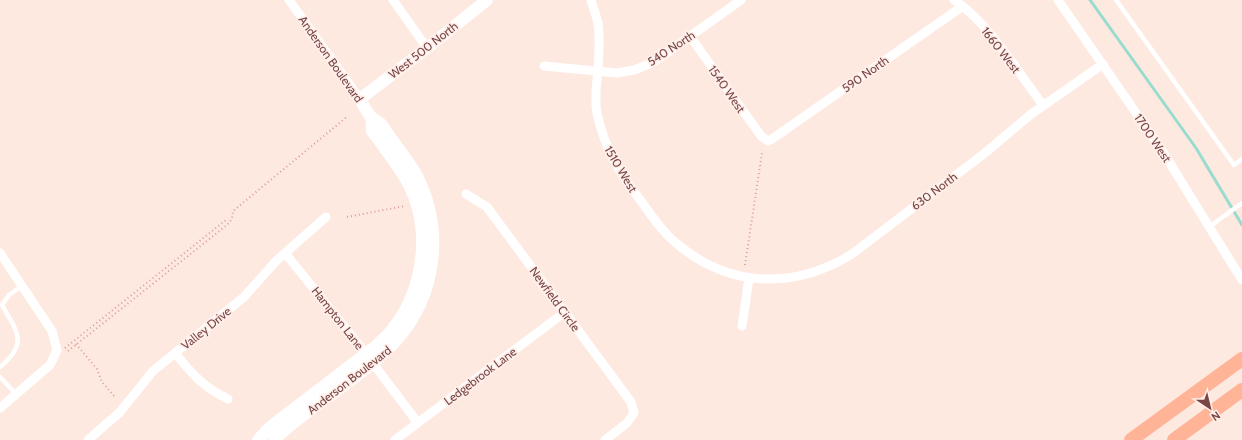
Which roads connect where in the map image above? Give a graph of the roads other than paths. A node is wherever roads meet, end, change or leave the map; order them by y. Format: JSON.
{"nodes":[{"id":1,"x":289,"y":0,"type":"edge"},
{"id":2,"x":393,"y":0,"type":"edge"},
{"id":3,"x":487,"y":0,"type":"edge"},
{"id":4,"x":590,"y":0,"type":"edge"},
{"id":5,"x":741,"y":0,"type":"edge"},
{"id":6,"x":954,"y":0,"type":"edge"},
{"id":7,"x":1058,"y":0,"type":"edge"},
{"id":8,"x":1116,"y":0,"type":"edge"},
{"id":9,"x":963,"y":6,"type":"junction"},
{"id":10,"x":690,"y":36,"type":"junction"},
{"id":11,"x":427,"y":48,"type":"junction"},
{"id":12,"x":1103,"y":64,"type":"junction"},
{"id":13,"x":544,"y":66,"type":"dead end"},
{"id":14,"x":598,"y":70,"type":"junction"},
{"id":15,"x":360,"y":99,"type":"junction"},
{"id":16,"x":1043,"y":106,"type":"junction"},
{"id":17,"x":766,"y":140,"type":"joint"},
{"id":18,"x":1242,"y":160,"type":"edge"},
{"id":19,"x":466,"y":194,"type":"dead end"},
{"id":20,"x":1242,"y":203,"type":"edge"},
{"id":21,"x":326,"y":217,"type":"dead end"},
{"id":22,"x":1209,"y":227,"type":"junction"},
{"id":23,"x":0,"y":253,"type":"edge"},
{"id":24,"x":285,"y":253,"type":"junction"},
{"id":25,"x":749,"y":278,"type":"junction"},
{"id":26,"x":1242,"y":280,"type":"edge"},
{"id":27,"x":22,"y":286,"type":"junction"},
{"id":28,"x":565,"y":312,"type":"junction"},
{"id":29,"x":742,"y":326,"type":"dead end"},
{"id":30,"x":175,"y":353,"type":"junction"},
{"id":31,"x":369,"y":358,"type":"junction"},
{"id":32,"x":1242,"y":359,"type":"edge"},
{"id":33,"x":0,"y":367,"type":"edge"},
{"id":34,"x":0,"y":377,"type":"edge"},
{"id":35,"x":1242,"y":390,"type":"edge"},
{"id":36,"x":16,"y":394,"type":"junction"},
{"id":37,"x":228,"y":399,"type":"dead end"},
{"id":38,"x":0,"y":408,"type":"edge"},
{"id":39,"x":418,"y":423,"type":"junction"},
{"id":40,"x":88,"y":440,"type":"edge"},
{"id":41,"x":258,"y":440,"type":"edge"},
{"id":42,"x":274,"y":440,"type":"edge"},
{"id":43,"x":395,"y":440,"type":"edge"},
{"id":44,"x":605,"y":440,"type":"edge"},
{"id":45,"x":1131,"y":440,"type":"edge"},
{"id":46,"x":1174,"y":440,"type":"edge"}],
"edges":[{"from":1,"to":15,"type":"street","name":"Anderson Boulevard"},
{"from":2,"to":11,"type":"street"},
{"from":3,"to":11,"type":"street","name":"West 500 North"},
{"from":4,"to":14,"type":"street","name":"1510 West"},
{"from":5,"to":10,"type":"street","name":"540 North"},
{"from":6,"to":9,"type":"street","name":"1660 West"},
{"from":7,"to":12,"type":"street","name":"1700 West"},
{"from":8,"to":18,"type":"lane"},
{"from":9,"to":16,"type":"street","name":"1660 West"},
{"from":9,"to":17,"type":"street","name":"590 North"},
{"from":10,"to":14,"type":"street","name":"540 North"},
{"from":10,"to":17,"type":"street","name":"1540 West"},
{"from":11,"to":15,"type":"street","name":"West 500 North"},
{"from":12,"to":16,"type":"street","name":"630 North"},
{"from":12,"to":22,"type":"street","name":"1700 West"},
{"from":13,"to":14,"type":"street","name":"540 North"},
{"from":14,"to":25,"type":"street","name":"1510 West"},
{"from":15,"to":31,"type":"street","name":"Anderson Boulevard"},
{"from":16,"to":25,"type":"street","name":"630 North"},
{"from":19,"to":28,"type":"street","name":"Newfield Circle"},
{"from":20,"to":22,"type":"lane"},
{"from":21,"to":24,"type":"street","name":"Valley Drive"},
{"from":22,"to":26,"type":"street","name":"1700 West"},
{"from":23,"to":27,"type":"street"},
{"from":24,"to":30,"type":"street","name":"Valley Drive"},
{"from":24,"to":31,"type":"street","name":"Hampton Lane"},
{"from":25,"to":29,"type":"street"},
{"from":27,"to":33,"type":"lane"},
{"from":27,"to":36,"type":"street"},
{"from":28,"to":39,"type":"street","name":"Ledgebrook Lane"},
{"from":28,"to":44,"type":"street","name":"Newfield Circle"},
{"from":30,"to":37,"type":"street"},
{"from":30,"to":40,"type":"street","name":"Valley Drive"},
{"from":31,"to":39,"type":"street","name":"Hampton Lane"},
{"from":31,"to":41,"type":"street","name":"Anderson Boulevard"},
{"from":31,"to":42,"type":"street","name":"Anderson Boulevard"},
{"from":32,"to":45,"type":"main road"},
{"from":34,"to":36,"type":"lane"},
{"from":35,"to":46,"type":"main road"},
{"from":36,"to":38,"type":"street"},
{"from":39,"to":43,"type":"street","name":"Ledgebrook Lane"}]}
